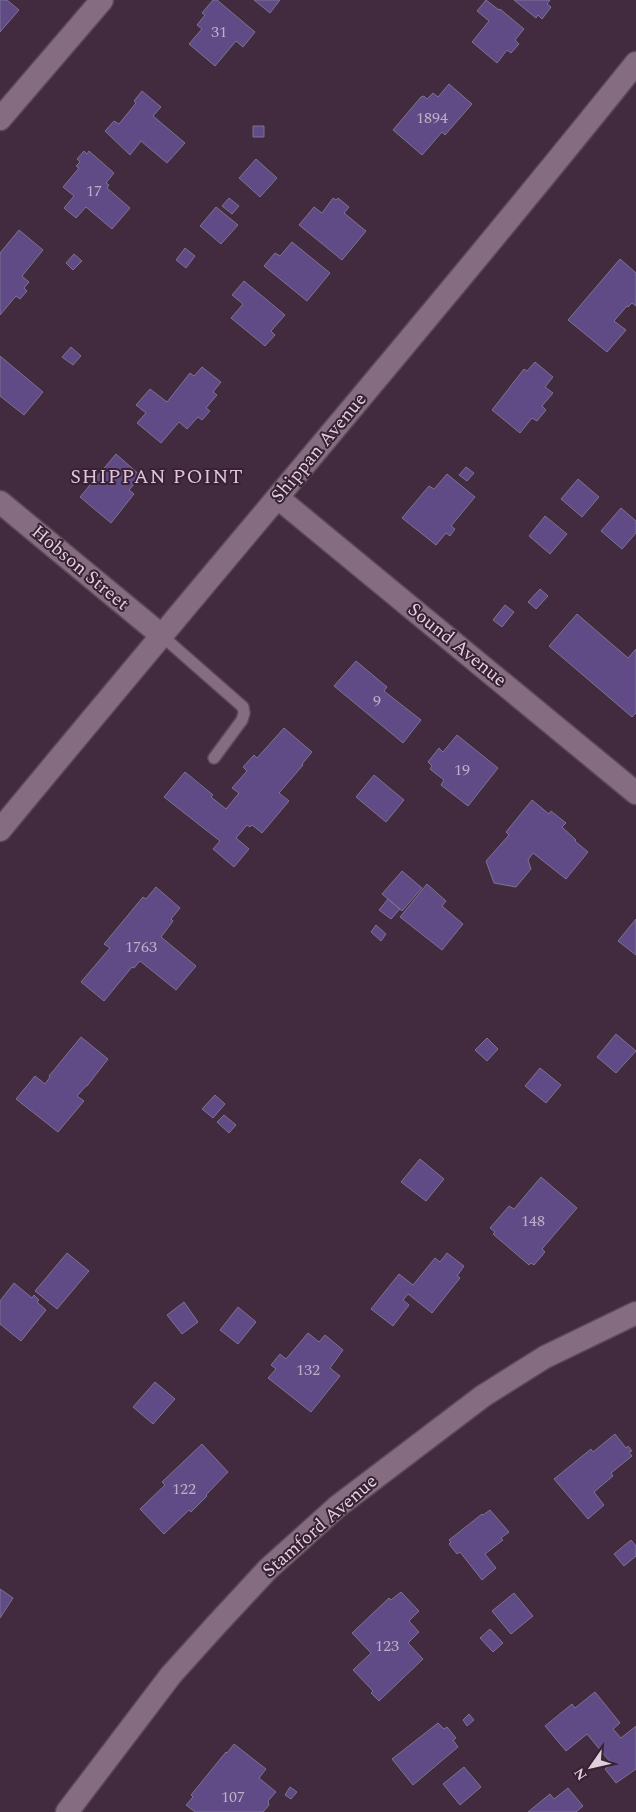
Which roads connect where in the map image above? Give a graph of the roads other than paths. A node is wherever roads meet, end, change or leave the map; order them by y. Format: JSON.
{"nodes":[{"id":1,"x":102,"y":0,"type":"edge"},
{"id":2,"x":636,"y":63,"type":"edge"},
{"id":3,"x":0,"y":119,"type":"edge"},
{"id":4,"x":278,"y":498,"type":"junction"},
{"id":5,"x":0,"y":502,"type":"edge"},
{"id":6,"x":161,"y":635,"type":"junction"},
{"id":7,"x":214,"y":758,"type":"dead end"},
{"id":8,"x":636,"y":793,"type":"edge"},
{"id":9,"x":0,"y":830,"type":"edge"},
{"id":10,"x":636,"y":1313,"type":"edge"},
{"id":11,"x":67,"y":1812,"type":"edge"}],
"edges":[{"from":1,"to":3,"type":"street"},
{"from":2,"to":4,"type":"street","name":"Shippan Avenue"},
{"from":4,"to":6,"type":"street","name":"Shippan Avenue"},
{"from":4,"to":8,"type":"street","name":"Sound Avenue"},
{"from":5,"to":6,"type":"street","name":"Hobson Street"},
{"from":6,"to":7,"type":"lane"},
{"from":6,"to":9,"type":"street","name":"Shippan Avenue"},
{"from":10,"to":11,"type":"street","name":"Stamford Avenue"}]}
